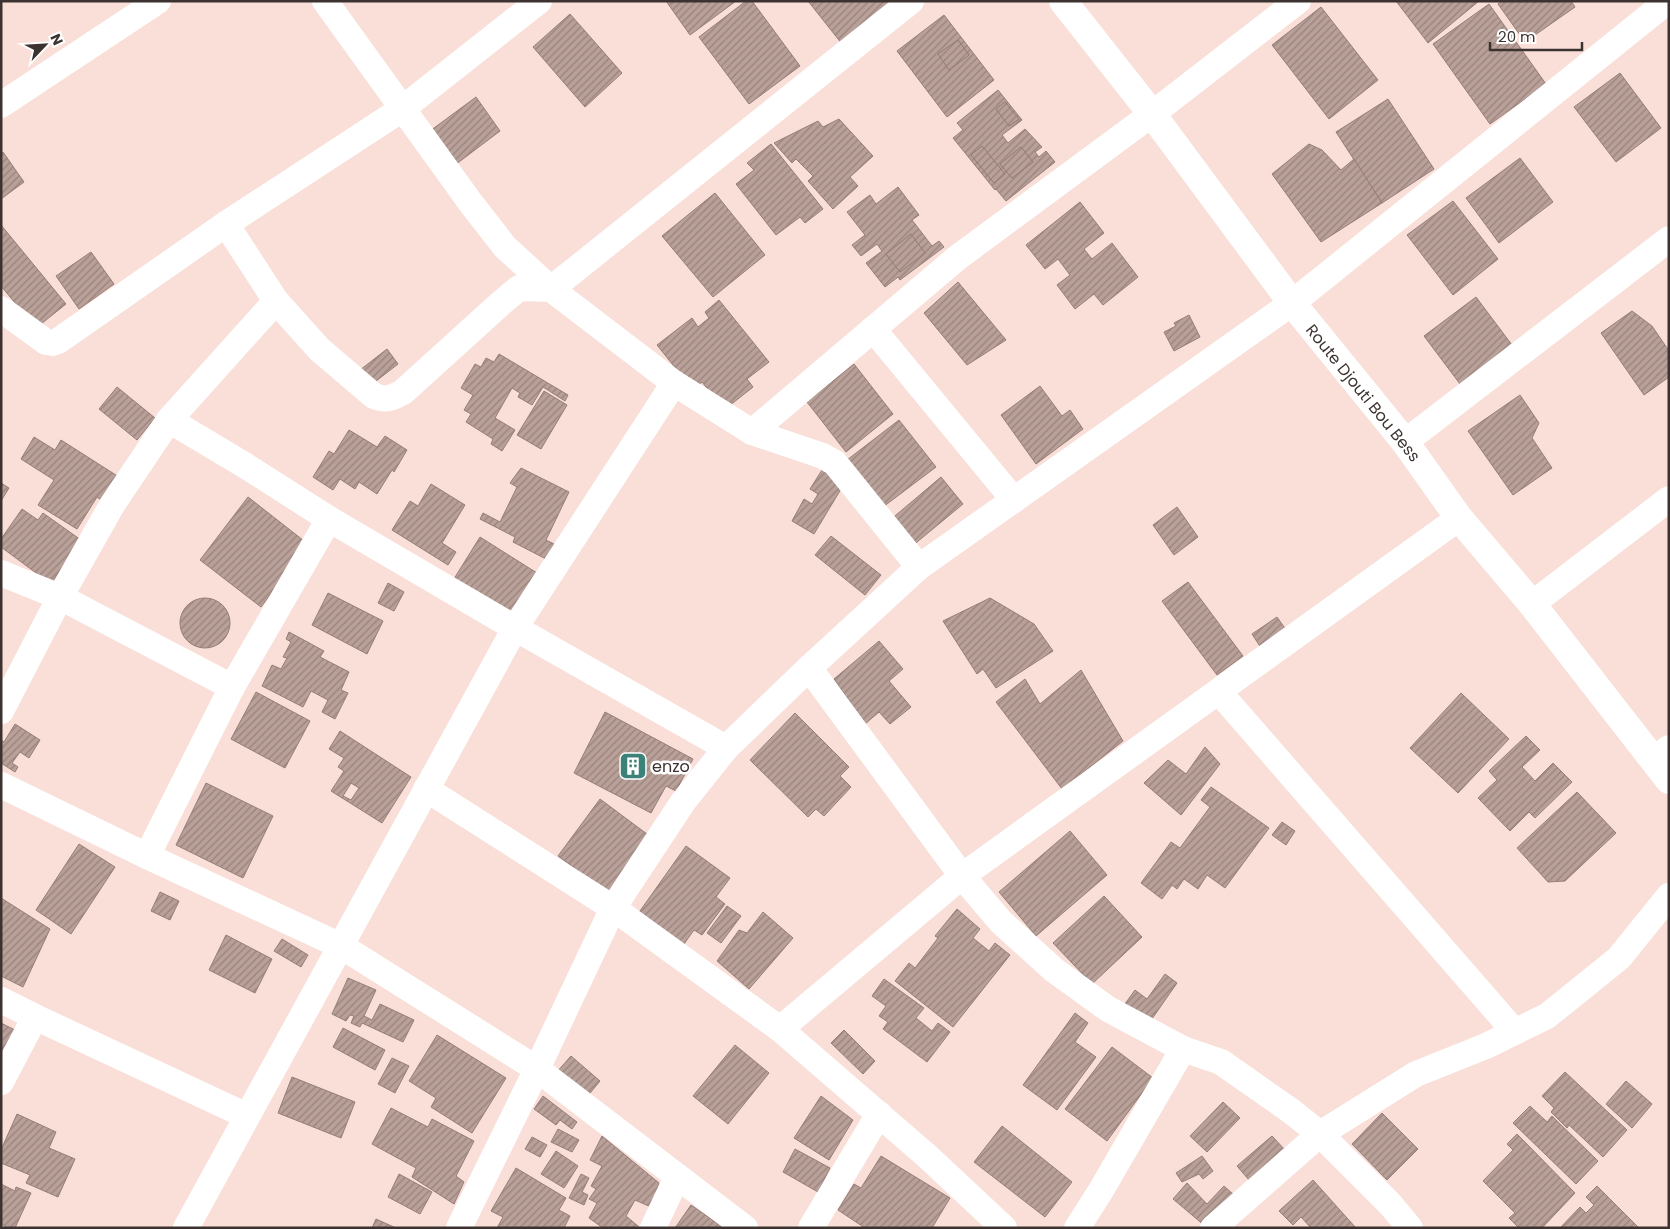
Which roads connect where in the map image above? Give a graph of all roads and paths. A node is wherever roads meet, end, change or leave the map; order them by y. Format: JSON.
{"nodes":[{"id":1,"x":158,"y":1,"type":"edge"},
{"id":2,"x":325,"y":1,"type":"edge"},
{"id":3,"x":539,"y":1,"type":"edge"},
{"id":4,"x":911,"y":1,"type":"edge"},
{"id":5,"x":1063,"y":1,"type":"edge"},
{"id":6,"x":1298,"y":1,"type":"edge"},
{"id":7,"x":1668,"y":1,"type":"edge"},
{"id":8,"x":1,"y":104,"type":"edge"},
{"id":9,"x":402,"y":109,"type":"junction"},
{"id":10,"x":1152,"y":114,"type":"junction"},
{"id":11,"x":226,"y":224,"type":"junction"},
{"id":12,"x":1669,"y":239,"type":"edge"},
{"id":13,"x":551,"y":289,"type":"junction"},
{"id":14,"x":276,"y":301,"type":"junction"},
{"id":15,"x":1292,"y":304,"type":"junction"},
{"id":16,"x":1,"y":309,"type":"edge"},
{"id":17,"x":873,"y":329,"type":"junction"},
{"id":18,"x":674,"y":383,"type":"junction"},
{"id":19,"x":169,"y":420,"type":"junction"},
{"id":20,"x":752,"y":432,"type":"junction"},
{"id":21,"x":1405,"y":442,"type":"junction"},
{"id":22,"x":1669,"y":499,"type":"edge"},
{"id":23,"x":1014,"y":500,"type":"junction"},
{"id":24,"x":1459,"y":518,"type":"junction"},
{"id":25,"x":330,"y":519,"type":"junction"},
{"id":26,"x":919,"y":567,"type":"junction"},
{"id":27,"x":1,"y":573,"type":"edge"},
{"id":28,"x":60,"y":597,"type":"junction"},
{"id":29,"x":1532,"y":604,"type":"junction"},
{"id":30,"x":515,"y":628,"type":"junction"},
{"id":31,"x":809,"y":668,"type":"junction"},
{"id":32,"x":232,"y":687,"type":"junction"},
{"id":33,"x":1218,"y":692,"type":"junction"},
{"id":34,"x":1,"y":711,"type":"edge"},
{"id":35,"x":726,"y":748,"type":"junction"},
{"id":36,"x":1663,"y":762,"type":"edge"},
{"id":37,"x":1,"y":785,"type":"edge"},
{"id":38,"x":426,"y":789,"type":"junction"},
{"id":39,"x":148,"y":856,"type":"junction"},
{"id":40,"x":962,"y":876,"type":"junction"},
{"id":41,"x":1669,"y":896,"type":"edge"},
{"id":42,"x":612,"y":908,"type":"junction"},
{"id":43,"x":341,"y":946,"type":"junction"},
{"id":44,"x":1,"y":1000,"type":"edge"},
{"id":45,"x":35,"y":1017,"type":"junction"},
{"id":46,"x":780,"y":1029,"type":"junction"},
{"id":47,"x":1515,"y":1032,"type":"junction"},
{"id":48,"x":1183,"y":1049,"type":"junction"},
{"id":49,"x":537,"y":1069,"type":"junction"},
{"id":50,"x":1,"y":1082,"type":"edge"},
{"id":51,"x":879,"y":1114,"type":"junction"},
{"id":52,"x":247,"y":1116,"type":"junction"},
{"id":53,"x":1320,"y":1134,"type":"junction"},
{"id":54,"x":677,"y":1177,"type":"junction"},
{"id":55,"x":186,"y":1228,"type":"edge"},
{"id":56,"x":459,"y":1228,"type":"edge"},
{"id":57,"x":654,"y":1228,"type":"edge"},
{"id":58,"x":745,"y":1228,"type":"edge"},
{"id":59,"x":811,"y":1228,"type":"edge"},
{"id":60,"x":1004,"y":1228,"type":"edge"},
{"id":61,"x":1077,"y":1228,"type":"edge"},
{"id":62,"x":1213,"y":1228,"type":"edge"},
{"id":63,"x":1410,"y":1228,"type":"edge"}],
"edges":[{"from":1,"to":8,"type":"street"},
{"from":2,"to":9,"type":"street"},
{"from":3,"to":9,"type":"street"},
{"from":4,"to":13,"type":"street"},
{"from":5,"to":10,"type":"main road","name":"Route Djouti Bou Bess"},
{"from":6,"to":10,"type":"street"},
{"from":7,"to":15,"type":"street"},
{"from":9,"to":11,"type":"street"},
{"from":9,"to":13,"type":"street"},
{"from":10,"to":15,"type":"main road","name":"Route Djouti Bou Bess"},
{"from":10,"to":17,"type":"street"},
{"from":11,"to":14,"type":"street"},
{"from":11,"to":16,"type":"street"},
{"from":12,"to":21,"type":"street"},
{"from":13,"to":14,"type":"street"},
{"from":13,"to":18,"type":"street"},
{"from":14,"to":19,"type":"street"},
{"from":15,"to":21,"type":"main road","name":"Route Djouti Bou Bess"},
{"from":15,"to":23,"type":"street"},
{"from":17,"to":20,"type":"street"},
{"from":17,"to":23,"type":"street"},
{"from":18,"to":20,"type":"street"},
{"from":18,"to":30,"type":"street"},
{"from":19,"to":25,"type":"street"},
{"from":19,"to":28,"type":"street"},
{"from":20,"to":26,"type":"street"},
{"from":21,"to":24,"type":"main road","name":"Route Djouti Bou Bess"},
{"from":22,"to":29,"type":"street"},
{"from":23,"to":26,"type":"street"},
{"from":24,"to":29,"type":"main road","name":"Route Djouti Bou Bess"},
{"from":24,"to":33,"type":"street"},
{"from":25,"to":30,"type":"street"},
{"from":25,"to":32,"type":"street"},
{"from":26,"to":31,"type":"street"},
{"from":27,"to":28,"type":"street"},
{"from":28,"to":32,"type":"street"},
{"from":28,"to":34,"type":"street"},
{"from":29,"to":36,"type":"main road","name":"Route Djouti Bou Bess"},
{"from":30,"to":35,"type":"street"},
{"from":30,"to":38,"type":"street"},
{"from":31,"to":35,"type":"street"},
{"from":31,"to":40,"type":"street"},
{"from":32,"to":39,"type":"street"},
{"from":33,"to":40,"type":"street"},
{"from":33,"to":47,"type":"street"},
{"from":35,"to":42,"type":"street"},
{"from":37,"to":39,"type":"street"},
{"from":38,"to":42,"type":"street"},
{"from":38,"to":43,"type":"street"},
{"from":39,"to":43,"type":"street"},
{"from":40,"to":46,"type":"street"},
{"from":40,"to":48,"type":"street"},
{"from":41,"to":47,"type":"street"},
{"from":42,"to":46,"type":"street"},
{"from":42,"to":49,"type":"street"},
{"from":43,"to":49,"type":"street"},
{"from":43,"to":52,"type":"street"},
{"from":44,"to":45,"type":"street"},
{"from":45,"to":50,"type":"street"},
{"from":45,"to":52,"type":"street"},
{"from":46,"to":51,"type":"street"},
{"from":47,"to":53,"type":"street"},
{"from":48,"to":53,"type":"street"},
{"from":48,"to":61,"type":"street"},
{"from":49,"to":54,"type":"street"},
{"from":49,"to":56,"type":"street"},
{"from":51,"to":59,"type":"street"},
{"from":51,"to":60,"type":"street"},
{"from":52,"to":55,"type":"street"},
{"from":53,"to":62,"type":"street"},
{"from":53,"to":63,"type":"street"},
{"from":54,"to":57,"type":"street"},
{"from":54,"to":58,"type":"street"}]}
